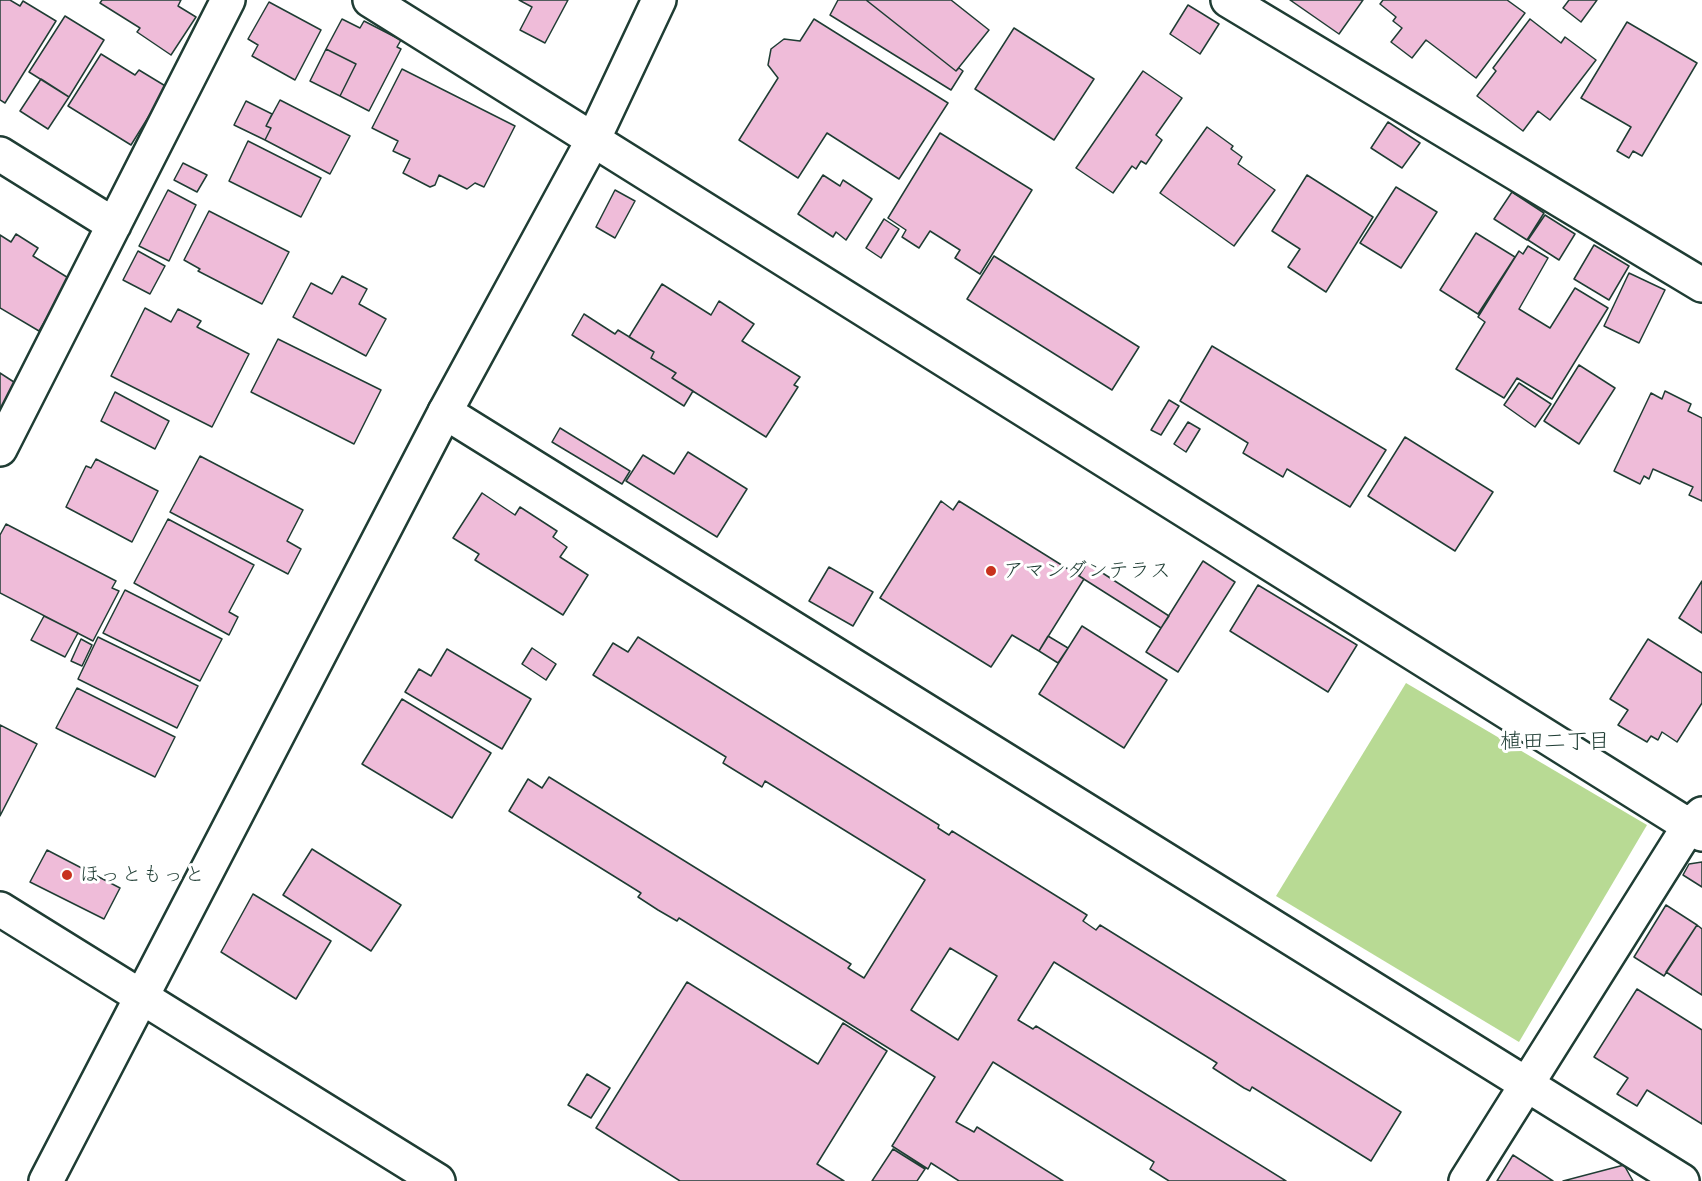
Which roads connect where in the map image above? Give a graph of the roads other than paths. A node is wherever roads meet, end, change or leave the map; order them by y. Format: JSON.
{"nodes":[{"id":1,"x":228,"y":0,"type":"edge"},
{"id":2,"x":370,"y":0,"type":"edge"},
{"id":3,"x":658,"y":0,"type":"edge"},
{"id":4,"x":1228,"y":0,"type":"edge"},
{"id":5,"x":593,"y":140,"type":"junction"},
{"id":6,"x":0,"y":154,"type":"edge"},
{"id":7,"x":114,"y":225,"type":"junction"},
{"id":8,"x":1702,"y":285,"type":"edge"},
{"id":9,"x":445,"y":412,"type":"junction"},
{"id":10,"x":0,"y":449,"type":"edge"},
{"id":11,"x":1698,"y":825,"type":"edge"},
{"id":12,"x":0,"y":909,"type":"edge"},
{"id":13,"x":141,"y":997,"type":"junction"},
{"id":14,"x":1527,"y":1084,"type":"junction"},
{"id":15,"x":46,"y":1181,"type":"edge"},
{"id":16,"x":438,"y":1181,"type":"edge"},
{"id":17,"x":1466,"y":1181,"type":"edge"},
{"id":18,"x":1682,"y":1181,"type":"edge"}],
"edges":[{"from":1,"to":7,"type":"street"},
{"from":2,"to":5,"type":"street"},
{"from":3,"to":5,"type":"street"},
{"from":4,"to":8,"type":"street"},
{"from":5,"to":9,"type":"street"},
{"from":5,"to":11,"type":"street"},
{"from":6,"to":7,"type":"street"},
{"from":7,"to":10,"type":"street"},
{"from":9,"to":13,"type":"street"},
{"from":9,"to":14,"type":"street"},
{"from":11,"to":14,"type":"street"},
{"from":12,"to":13,"type":"street"},
{"from":13,"to":15,"type":"street"},
{"from":13,"to":16,"type":"street"},
{"from":14,"to":17,"type":"street"},
{"from":14,"to":18,"type":"street"}]}
